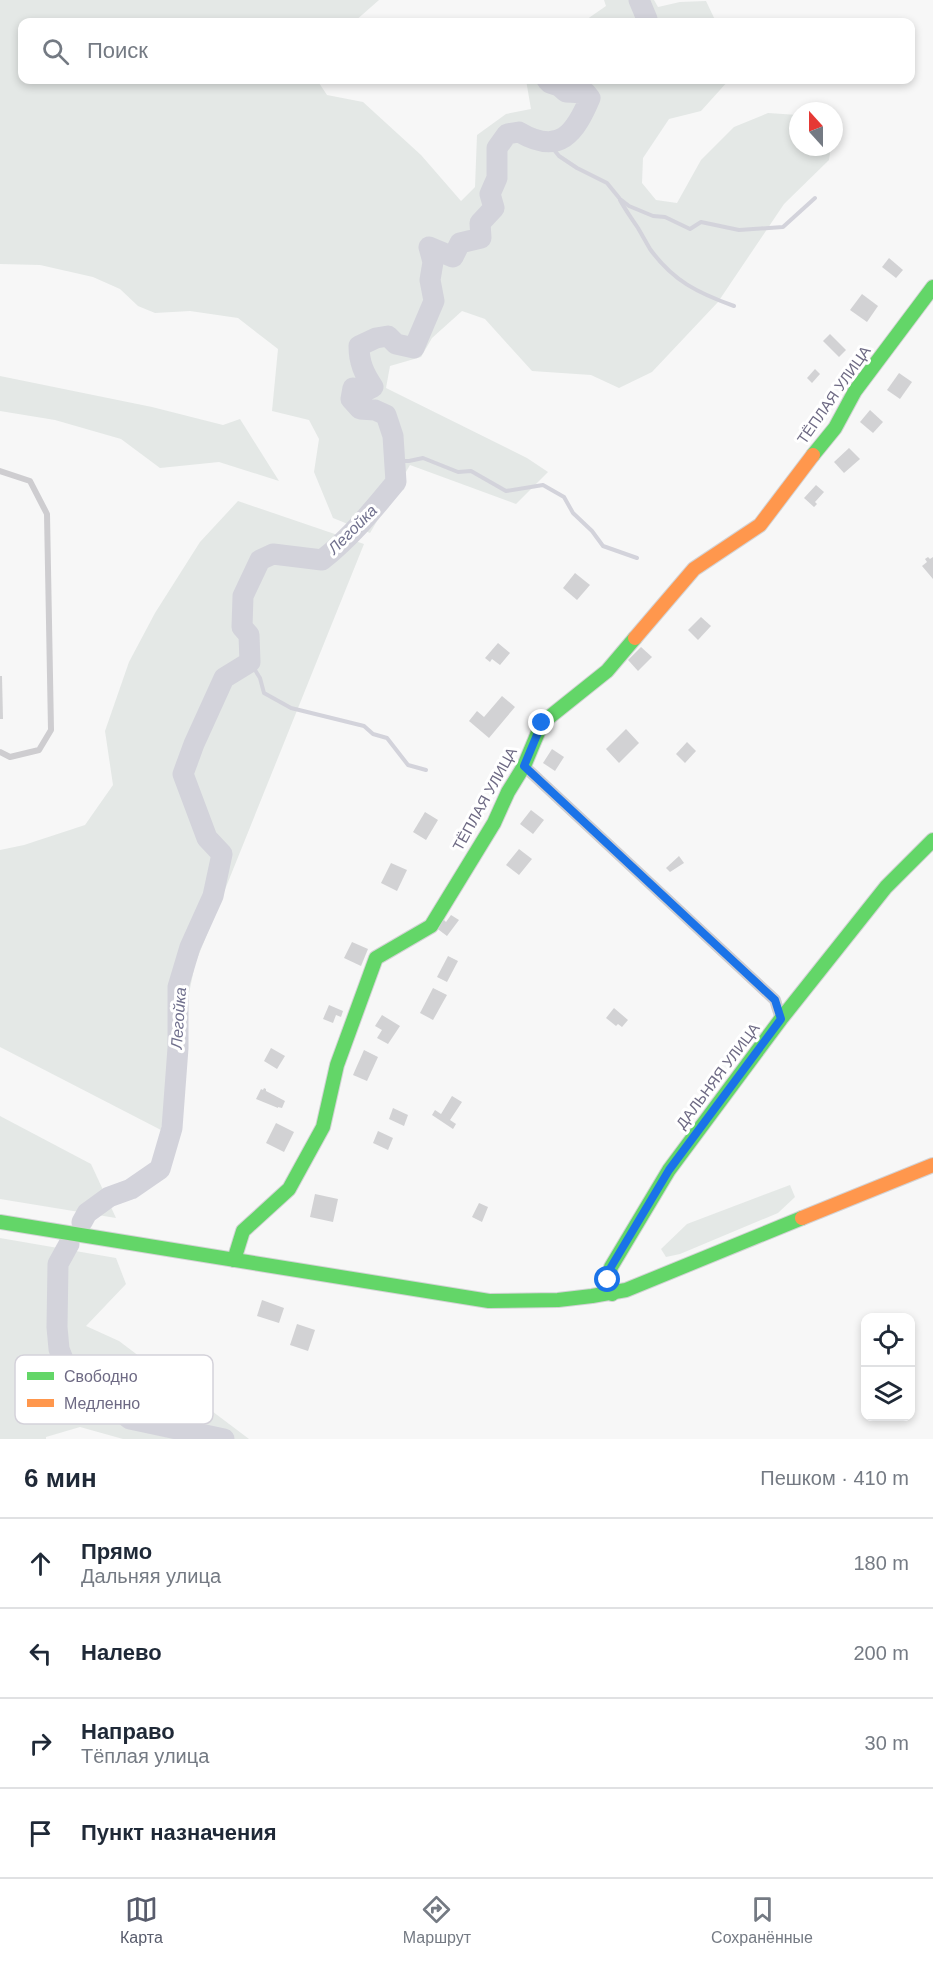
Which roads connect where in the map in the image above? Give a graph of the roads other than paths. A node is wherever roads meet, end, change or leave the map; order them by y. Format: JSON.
{"nodes":[{"id":1,"x":933,"y":287,"type":"edge"},
{"id":2,"x":0,"y":471,"type":"edge"},
{"id":3,"x":0,"y":752,"type":"edge"},
{"id":4,"x":524,"y":766,"type":"junction"},
{"id":5,"x":933,"y":840,"type":"edge"},
{"id":6,"x":781,"y":1019,"type":"junction"},
{"id":7,"x":933,"y":1165,"type":"edge"},
{"id":8,"x":0,"y":1222,"type":"edge"},
{"id":9,"x":234,"y":1260,"type":"junction"},
{"id":10,"x":612,"y":1294,"type":"junction"}],
"edges":[{"from":1,"to":4,"type":"street","name":"ТЁПЛАЯ УЛИЦА"},
{"from":2,"to":3,"type":"lane"},
{"from":4,"to":6,"type":"street"},
{"from":4,"to":9,"type":"street","name":"ТЁПЛАЯ УЛИЦА"},
{"from":5,"to":6,"type":"street","name":"ДАЛЬНЯЯ УЛИЦА"},
{"from":6,"to":10,"type":"street","name":"ДАЛЬНЯЯ УЛИЦА"},
{"from":7,"to":10,"type":"street"},
{"from":8,"to":9,"type":"street"},
{"from":9,"to":10,"type":"street"}]}
